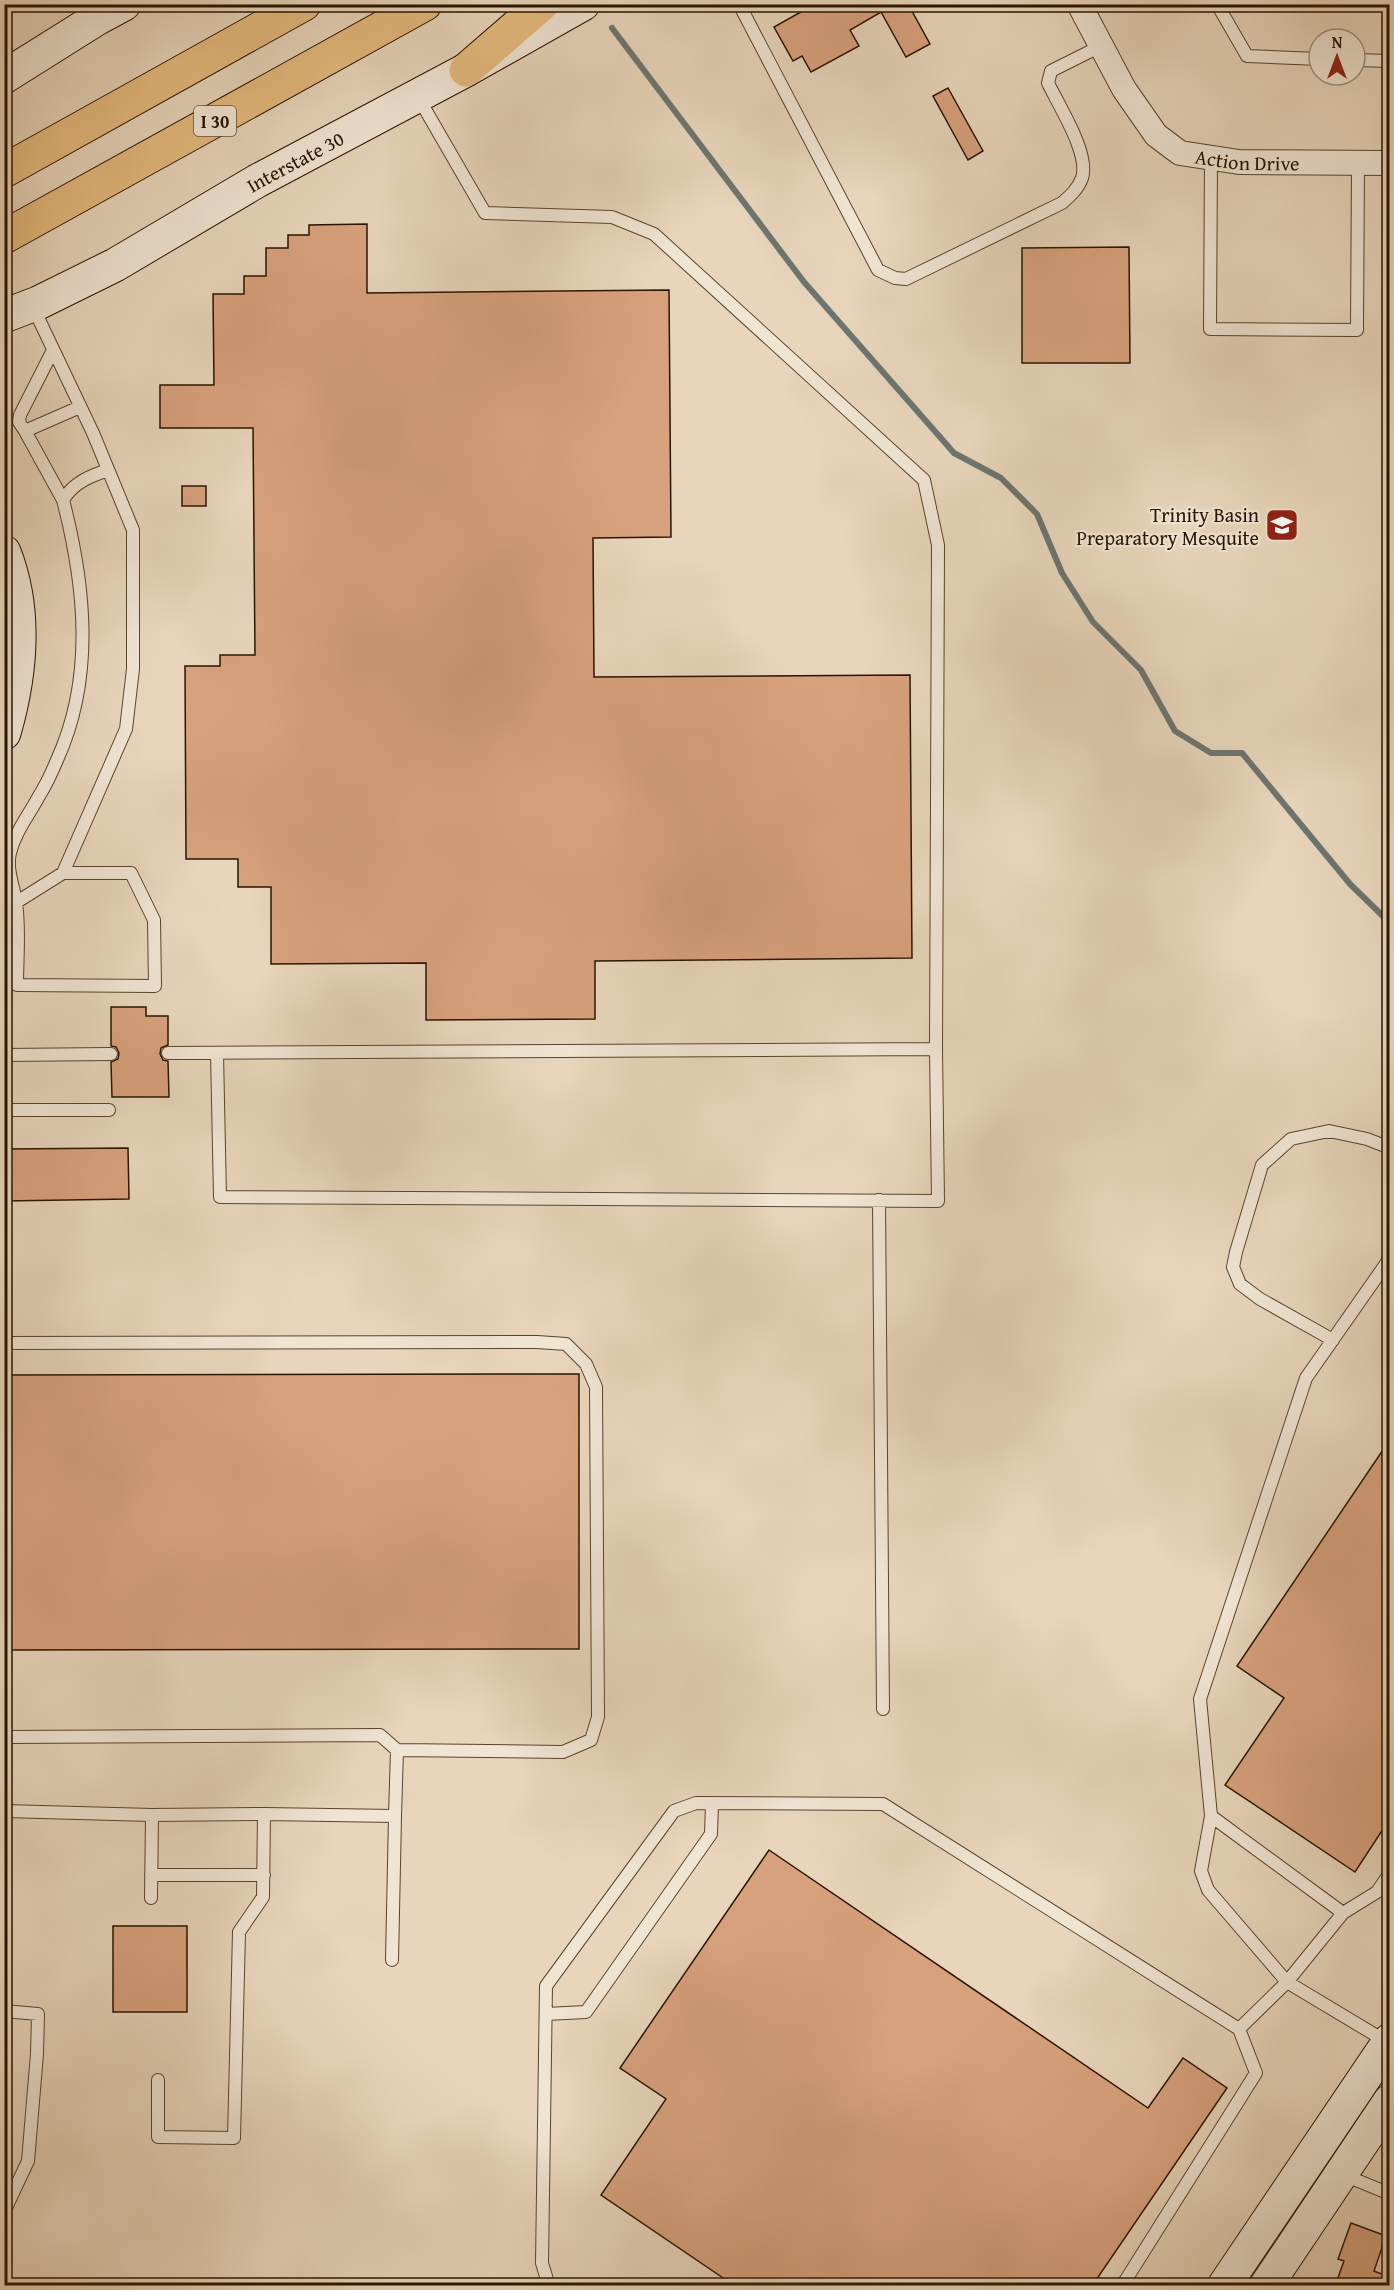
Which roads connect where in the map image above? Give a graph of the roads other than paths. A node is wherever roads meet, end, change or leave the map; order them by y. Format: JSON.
{"nodes":[{"id":1,"x":124,"y":4,"type":"edge"},
{"id":2,"x":304,"y":4,"type":"edge"},
{"id":3,"x":425,"y":4,"type":"edge"},
{"id":4,"x":542,"y":4,"type":"edge"},
{"id":5,"x":583,"y":4,"type":"edge"},
{"id":6,"x":739,"y":4,"type":"edge"},
{"id":7,"x":1079,"y":4,"type":"edge"},
{"id":8,"x":1218,"y":4,"type":"edge"},
{"id":9,"x":1101,"y":46,"type":"junction"},
{"id":10,"x":1307,"y":58,"type":"edge"},
{"id":11,"x":1367,"y":60,"type":"edge"},
{"id":12,"x":1389,"y":61,"type":"edge"},
{"id":13,"x":466,"y":70,"type":"junction"},
{"id":14,"x":4,"y":77,"type":"edge"},
{"id":15,"x":418,"y":96,"type":"junction"},
{"id":16,"x":1211,"y":158,"type":"junction"},
{"id":17,"x":1389,"y":163,"type":"edge"},
{"id":18,"x":1358,"y":164,"type":"junction"},
{"id":19,"x":4,"y":171,"type":"edge"},
{"id":20,"x":4,"y":237,"type":"edge"},
{"id":21,"x":18,"y":310,"type":"edge"},
{"id":22,"x":53,"y":350,"type":"junction"},
{"id":23,"x":80,"y":407,"type":"junction"},
{"id":24,"x":25,"y":431,"type":"junction"},
{"id":25,"x":108,"y":470,"type":"junction"},
{"id":26,"x":63,"y":500,"type":"junction"},
{"id":27,"x":4,"y":552,"type":"edge"},
{"id":28,"x":4,"y":733,"type":"edge"},
{"id":29,"x":63,"y":873,"type":"junction"},
{"id":30,"x":16,"y":903,"type":"junction"},
{"id":31,"x":4,"y":910,"type":"edge"},
{"id":32,"x":936,"y":1049,"type":"junction"},
{"id":33,"x":168,"y":1053,"type":"dead end"},
{"id":34,"x":218,"y":1053,"type":"junction"},
{"id":35,"x":111,"y":1054,"type":"dead end"},
{"id":36,"x":4,"y":1055,"type":"edge"},
{"id":37,"x":4,"y":1110,"type":"edge"},
{"id":38,"x":109,"y":1110,"type":"dead end"},
{"id":39,"x":1389,"y":1148,"type":"edge"},
{"id":40,"x":879,"y":1200,"type":"junction"},
{"id":41,"x":1389,"y":1257,"type":"edge"},
{"id":42,"x":1333,"y":1340,"type":"junction"},
{"id":43,"x":4,"y":1343,"type":"edge"},
{"id":44,"x":883,"y":1709,"type":"dead end"},
{"id":45,"x":4,"y":1737,"type":"edge"},
{"id":46,"x":397,"y":1750,"type":"junction"},
{"id":47,"x":712,"y":1803,"type":"junction"},
{"id":48,"x":4,"y":1811,"type":"edge"},
{"id":49,"x":264,"y":1814,"type":"junction"},
{"id":50,"x":152,"y":1815,"type":"junction"},
{"id":51,"x":394,"y":1816,"type":"junction"},
{"id":52,"x":1211,"y":1816,"type":"junction"},
{"id":53,"x":1389,"y":1873,"type":"edge"},
{"id":54,"x":151,"y":1875,"type":"junction"},
{"id":55,"x":264,"y":1875,"type":"junction"},
{"id":56,"x":151,"y":1898,"type":"dead end"},
{"id":57,"x":1343,"y":1913,"type":"junction"},
{"id":58,"x":392,"y":1960,"type":"dead end"},
{"id":59,"x":1287,"y":1982,"type":"junction"},
{"id":60,"x":4,"y":2011,"type":"edge"},
{"id":61,"x":546,"y":2014,"type":"junction"},
{"id":62,"x":1239,"y":2029,"type":"junction"},
{"id":63,"x":1389,"y":2041,"type":"edge"},
{"id":64,"x":158,"y":2080,"type":"dead end"},
{"id":65,"x":1389,"y":2101,"type":"edge"},
{"id":66,"x":1323,"y":2167,"type":"junction"},
{"id":67,"x":1389,"y":2194,"type":"edge"},
{"id":68,"x":4,"y":2212,"type":"edge"},
{"id":69,"x":549,"y":2286,"type":"edge"},
{"id":70,"x":1122,"y":2286,"type":"edge"},
{"id":71,"x":1224,"y":2286,"type":"edge"},
{"id":72,"x":1266,"y":2286,"type":"edge"}],
"edges":[{"from":1,"to":14,"type":"main road"},
{"from":2,"to":19,"type":"highway"},
{"from":3,"to":20,"type":"highway","number":"I 30"},
{"from":4,"to":13,"type":"highway"},
{"from":5,"to":13,"type":"main road","name":"Interstate 30"},
{"from":6,"to":9,"type":"lane"},
{"from":7,"to":9,"type":"street","name":"Action Drive"},
{"from":8,"to":10,"type":"lane"},
{"from":9,"to":16,"type":"street","name":"Action Drive"},
{"from":11,"to":12,"type":"lane"},
{"from":13,"to":15,"type":"main road","name":"Interstate 30"},
{"from":15,"to":21,"type":"main road","name":"Interstate 30"},
{"from":15,"to":32,"type":"lane"},
{"from":16,"to":18,"type":"street","name":"Action Drive"},
{"from":16,"to":18,"type":"lane"},
{"from":17,"to":18,"type":"street","name":"Action Drive"},
{"from":21,"to":22,"type":"lane"},
{"from":22,"to":23,"type":"lane"},
{"from":22,"to":24,"type":"lane"},
{"from":23,"to":24,"type":"lane"},
{"from":23,"to":25,"type":"lane"},
{"from":24,"to":26,"type":"lane"},
{"from":25,"to":26,"type":"lane"},
{"from":25,"to":29,"type":"lane"},
{"from":26,"to":30,"type":"lane"},
{"from":27,"to":28,"type":"main road"},
{"from":29,"to":30,"type":"lane"},
{"from":29,"to":30,"type":"lane"},
{"from":30,"to":31,"type":"lane"},
{"from":32,"to":34,"type":"lane"},
{"from":32,"to":40,"type":"lane"},
{"from":33,"to":34,"type":"lane"},
{"from":34,"to":40,"type":"lane"},
{"from":35,"to":36,"type":"lane"},
{"from":37,"to":38,"type":"lane"},
{"from":39,"to":42,"type":"lane"},
{"from":40,"to":44,"type":"lane"},
{"from":41,"to":42,"type":"lane"},
{"from":42,"to":52,"type":"lane"},
{"from":43,"to":46,"type":"lane"},
{"from":45,"to":46,"type":"lane"},
{"from":46,"to":51,"type":"lane"},
{"from":47,"to":61,"type":"lane"},
{"from":47,"to":61,"type":"lane"},
{"from":47,"to":62,"type":"lane"},
{"from":48,"to":50,"type":"lane"},
{"from":49,"to":50,"type":"lane"},
{"from":49,"to":51,"type":"lane"},
{"from":49,"to":55,"type":"lane"},
{"from":50,"to":54,"type":"lane"},
{"from":51,"to":58,"type":"lane"},
{"from":52,"to":57,"type":"lane"},
{"from":52,"to":59,"type":"lane"},
{"from":53,"to":57,"type":"lane"},
{"from":54,"to":55,"type":"lane"},
{"from":54,"to":56,"type":"lane"},
{"from":55,"to":64,"type":"lane"},
{"from":57,"to":59,"type":"lane"},
{"from":59,"to":62,"type":"lane"},
{"from":59,"to":63,"type":"lane"},
{"from":60,"to":68,"type":"lane"},
{"from":61,"to":69,"type":"lane"},
{"from":62,"to":70,"type":"lane"},
{"from":63,"to":66,"type":"main road"},
{"from":65,"to":66,"type":"main road"},
{"from":66,"to":67,"type":"lane"},
{"from":66,"to":71,"type":"main road"},
{"from":66,"to":72,"type":"main road"}]}
